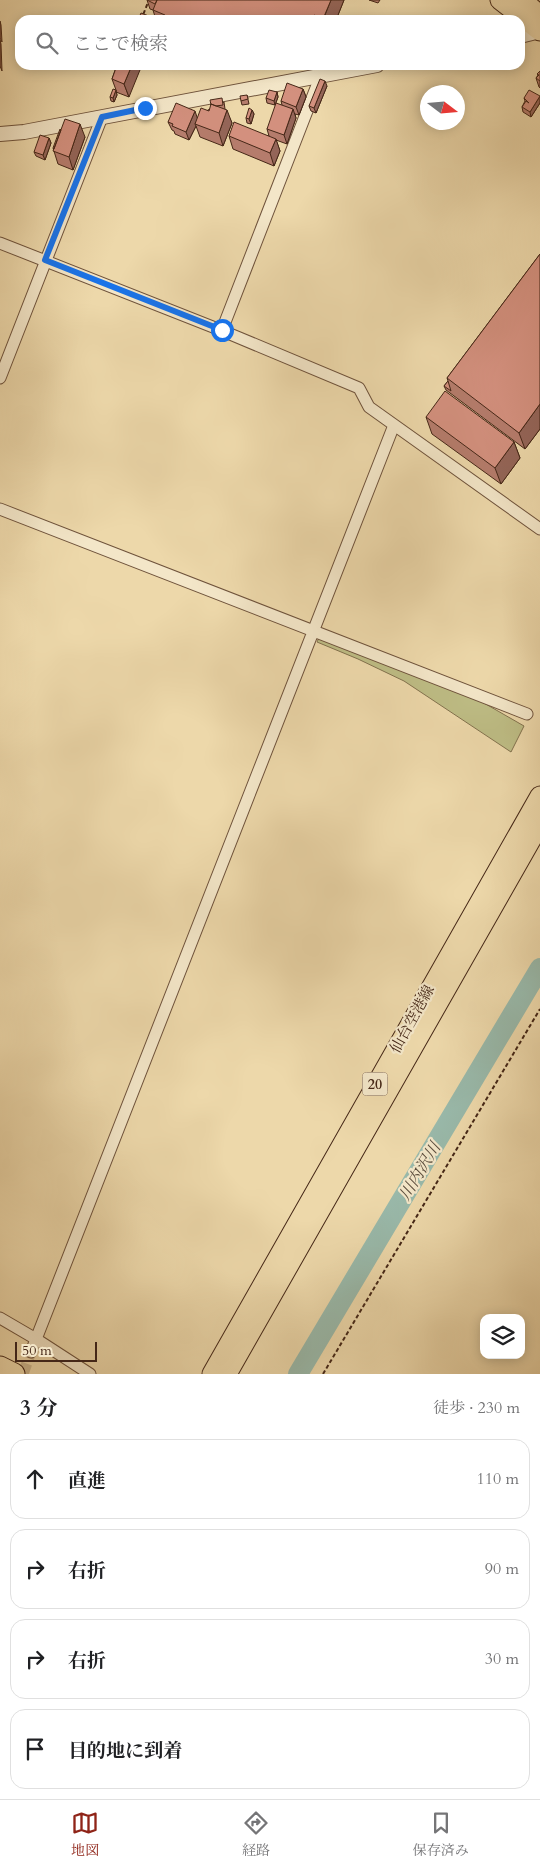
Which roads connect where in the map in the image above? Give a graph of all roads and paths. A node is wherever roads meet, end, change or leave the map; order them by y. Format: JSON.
{"nodes":[{"id":1,"x":148,"y":0,"type":"edge"},
{"id":2,"x":500,"y":0,"type":"edge"},
{"id":3,"x":522,"y":0,"type":"edge"},
{"id":4,"x":540,"y":14,"type":"edge"},
{"id":5,"x":142,"y":15,"type":"edge"},
{"id":6,"x":519,"y":15,"type":"edge"},
{"id":7,"x":525,"y":19,"type":"edge"},
{"id":8,"x":540,"y":31,"type":"edge"},
{"id":9,"x":525,"y":35,"type":"edge"},
{"id":10,"x":349,"y":70,"type":"edge"},
{"id":11,"x":321,"y":75,"type":"junction"},
{"id":12,"x":102,"y":117,"type":"junction"},
{"id":13,"x":0,"y":134,"type":"edge"},
{"id":14,"x":0,"y":243,"type":"edge"},
{"id":15,"x":45,"y":260,"type":"junction"},
{"id":16,"x":222,"y":330,"type":"junction"},
{"id":17,"x":0,"y":378,"type":"edge"},
{"id":18,"x":394,"y":425,"type":"junction"},
{"id":19,"x":0,"y":509,"type":"edge"},
{"id":20,"x":540,"y":528,"type":"edge"},
{"id":21,"x":313,"y":631,"type":"junction"},
{"id":22,"x":527,"y":714,"type":"dead end"},
{"id":23,"x":540,"y":796,"type":"edge"},
{"id":24,"x":540,"y":824,"type":"edge"},
{"id":25,"x":540,"y":1009,"type":"edge"},
{"id":26,"x":0,"y":1318,"type":"edge"},
{"id":27,"x":36,"y":1339,"type":"junction"},
{"id":28,"x":31,"y":1352,"type":"tunnel mouth"},
{"id":29,"x":0,"y":1367,"type":"edge"},
{"id":30,"x":14,"y":1374,"type":"edge"},
{"id":31,"x":90,"y":1374,"type":"edge"},
{"id":32,"x":212,"y":1374,"type":"edge"},
{"id":33,"x":227,"y":1374,"type":"edge"},
{"id":34,"x":323,"y":1374,"type":"edge"}],
"edges":[{"from":1,"to":5,"type":"path"},
{"from":2,"to":6,"type":"main road"},
{"from":3,"to":4,"type":"main road"},
{"from":7,"to":8,"type":"main road"},
{"from":8,"to":9,"type":"street"},
{"from":10,"to":11,"type":"street"},
{"from":11,"to":12,"type":"street"},
{"from":11,"to":16,"type":"street"},
{"from":12,"to":13,"type":"street"},
{"from":12,"to":15,"type":"street"},
{"from":14,"to":15,"type":"street"},
{"from":15,"to":16,"type":"street"},
{"from":15,"to":17,"type":"street"},
{"from":16,"to":18,"type":"street"},
{"from":18,"to":20,"type":"street"},
{"from":18,"to":21,"type":"street"},
{"from":19,"to":21,"type":"street"},
{"from":21,"to":22,"type":"street"},
{"from":21,"to":27,"type":"street"},
{"from":23,"to":32,"type":"main road","name":"仙台空港線","number":"20"},
{"from":24,"to":33,"type":"main road","name":"仙台空港線","number":"20"},
{"from":25,"to":34,"type":"path"},
{"from":26,"to":27,"type":"street"},
{"from":27,"to":28,"type":"street"},
{"from":27,"to":31,"type":"street"},
{"from":29,"to":30,"type":"highway"}]}
